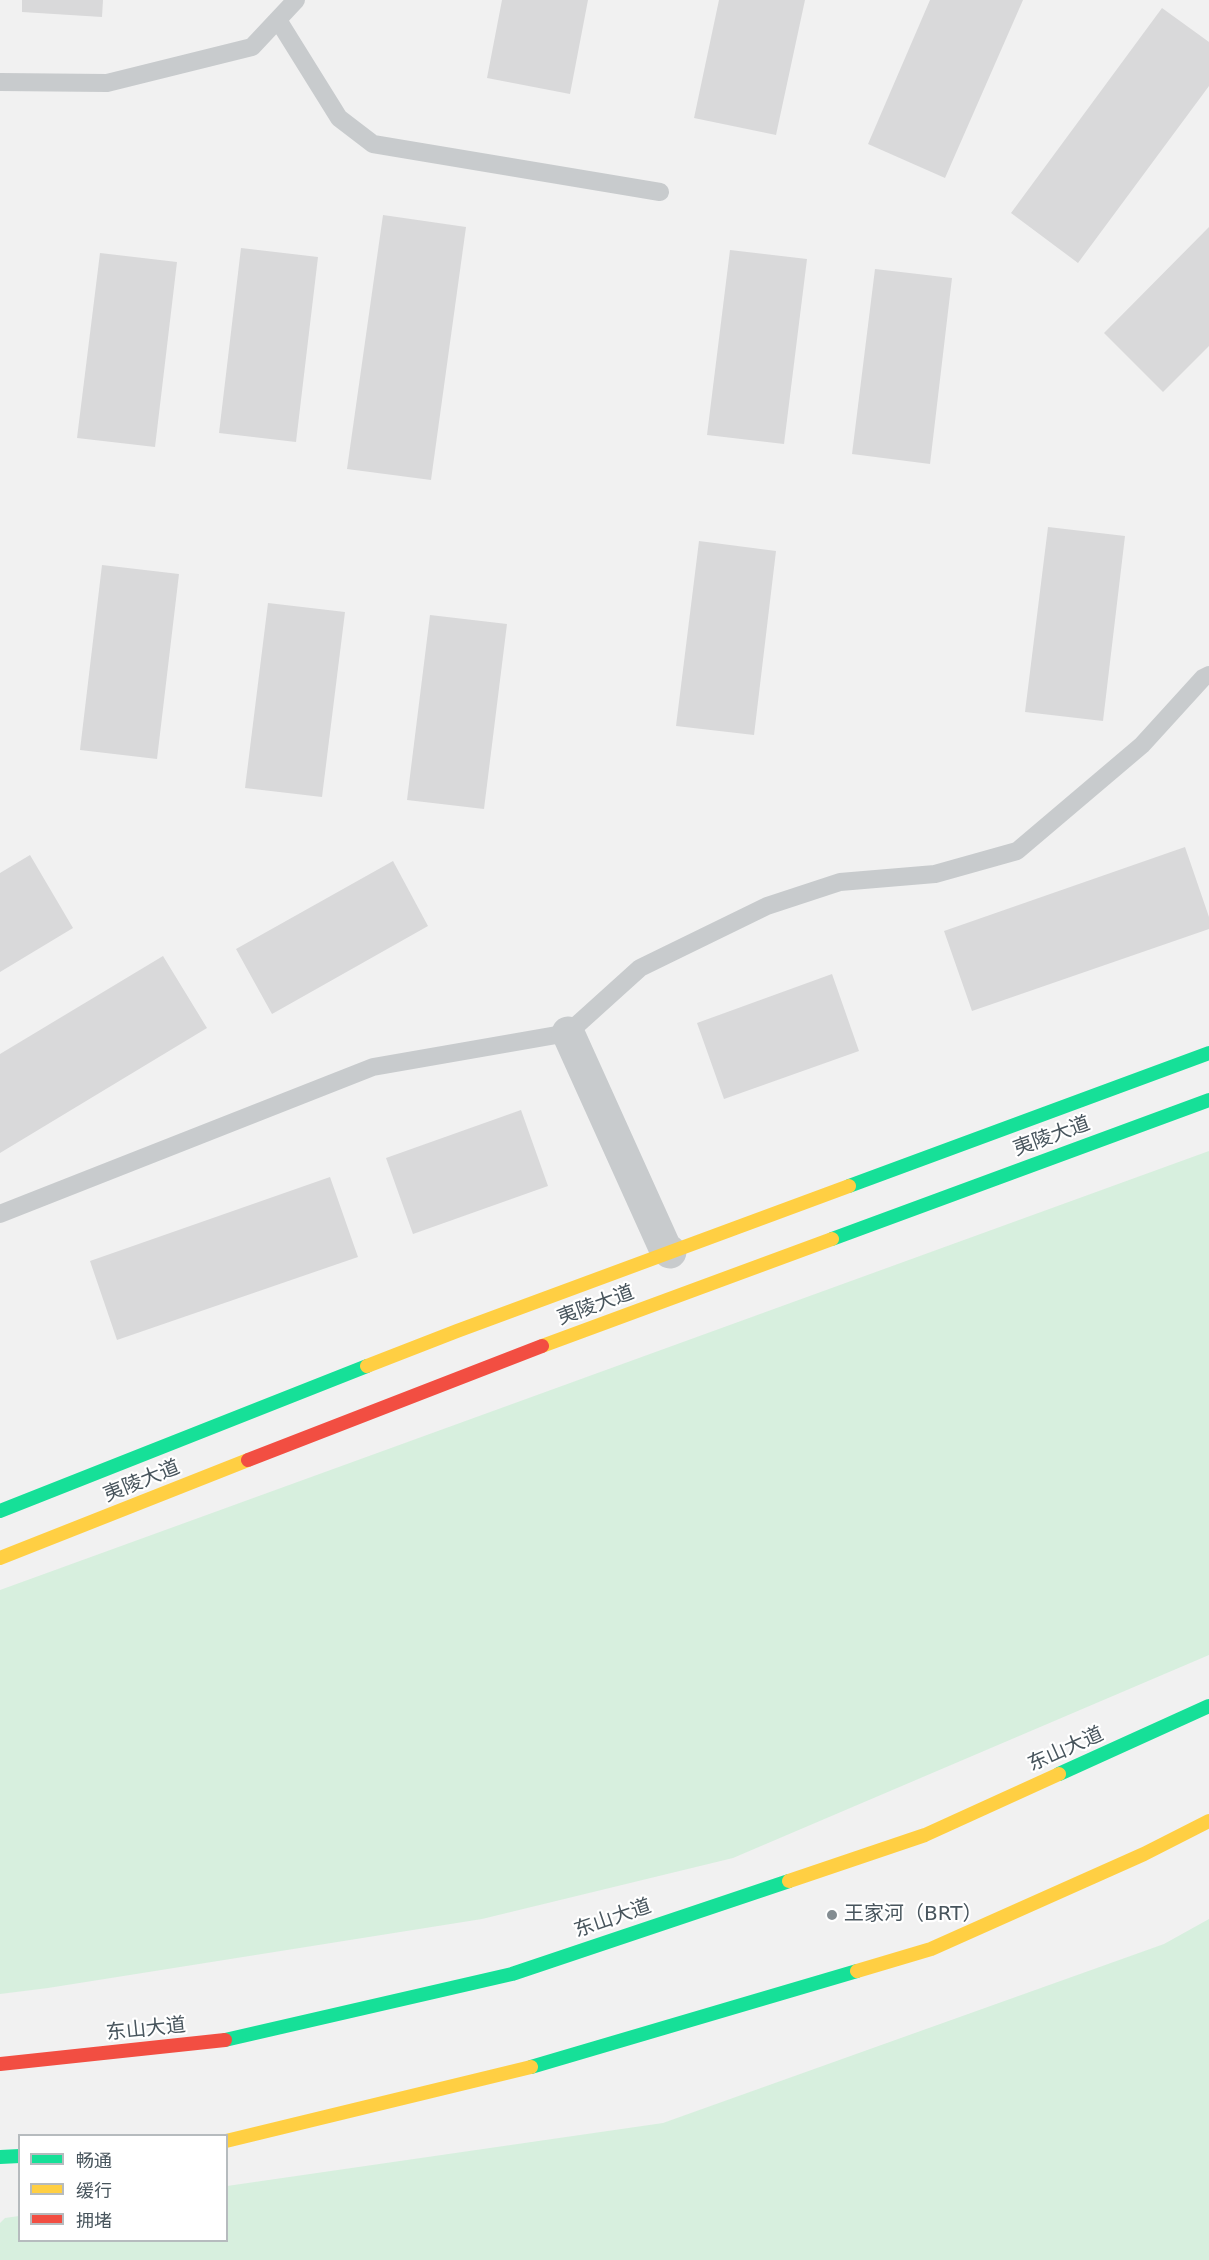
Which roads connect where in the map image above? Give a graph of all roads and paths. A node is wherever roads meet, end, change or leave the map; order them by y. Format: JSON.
{"nodes":[{"id":1,"x":296,"y":0,"type":"edge"},
{"id":2,"x":278,"y":20,"type":"junction"},
{"id":3,"x":0,"y":82,"type":"edge"},
{"id":4,"x":660,"y":192,"type":"dead end"},
{"id":5,"x":1209,"y":675,"type":"edge"},
{"id":6,"x":568,"y":1033,"type":"junction"},
{"id":7,"x":1209,"y":1053,"type":"edge"},
{"id":8,"x":1209,"y":1100,"type":"edge"},
{"id":9,"x":0,"y":1214,"type":"edge"},
{"id":10,"x":670,"y":1252,"type":"junction"},
{"id":11,"x":0,"y":1511,"type":"edge"},
{"id":12,"x":0,"y":1558,"type":"edge"},
{"id":13,"x":1209,"y":1706,"type":"edge"},
{"id":14,"x":1209,"y":1821,"type":"edge"},
{"id":15,"x":0,"y":2064,"type":"edge"},
{"id":16,"x":228,"y":2141,"type":"edge"},
{"id":17,"x":18,"y":2156,"type":"edge"},
{"id":18,"x":0,"y":2157,"type":"edge"}],
"edges":[{"from":1,"to":2,"type":"lane"},
{"from":2,"to":3,"type":"lane"},
{"from":2,"to":4,"type":"lane"},
{"from":5,"to":6,"type":"lane"},
{"from":6,"to":9,"type":"lane"},
{"from":6,"to":10,"type":"street"},
{"from":7,"to":10,"type":"main road","name":"夷陵大道"},
{"from":8,"to":12,"type":"main road","name":"夷陵大道"},
{"from":10,"to":11,"type":"main road","name":"夷陵大道"},
{"from":13,"to":15,"type":"main road","name":"东山大道"},
{"from":14,"to":16,"type":"main road"},
{"from":17,"to":18,"type":"main road"}]}
